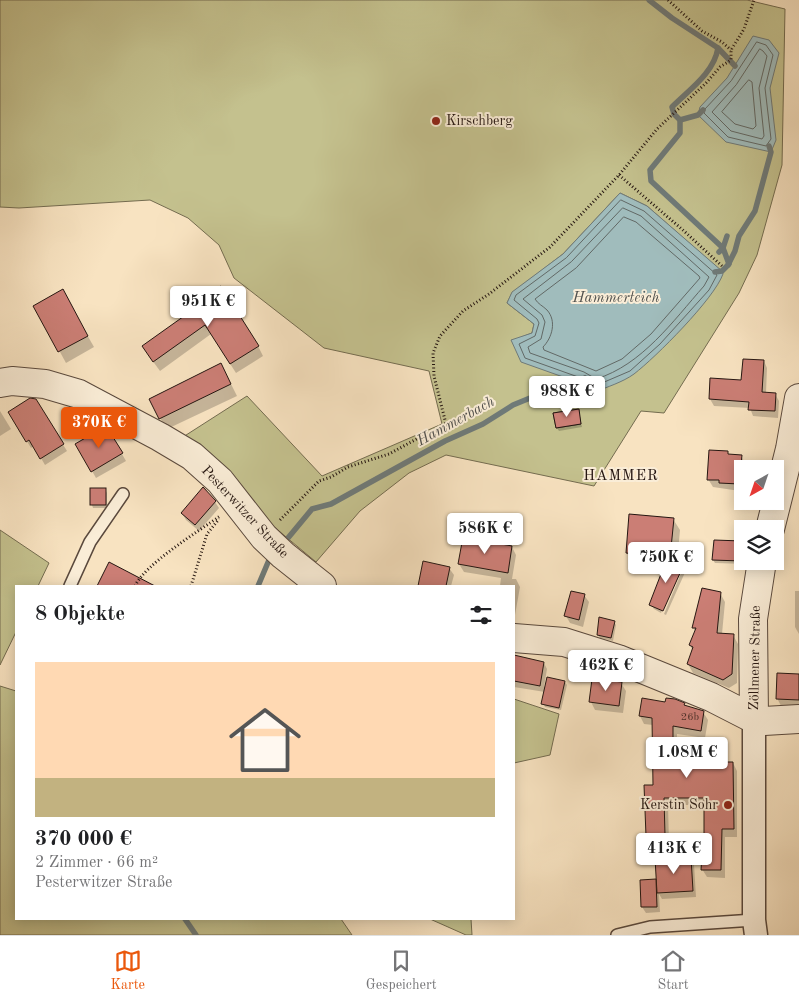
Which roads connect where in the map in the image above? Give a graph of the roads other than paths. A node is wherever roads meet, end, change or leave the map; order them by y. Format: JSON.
{"nodes":[{"id":1,"x":0,"y":382,"type":"edge"},
{"id":2,"x":799,"y":398,"type":"edge"},
{"id":3,"x":123,"y":494,"type":"dead end"},
{"id":4,"x":772,"y":520,"type":"edge"},
{"id":5,"x":761,"y":570,"type":"edge"},
{"id":6,"x":70,"y":585,"type":"edge"},
{"id":7,"x":321,"y":585,"type":"edge"},
{"id":8,"x":515,"y":638,"type":"edge"},
{"id":9,"x":754,"y":718,"type":"junction"},
{"id":10,"x":799,"y":719,"type":"edge"},
{"id":11,"x":755,"y":927,"type":"edge"},
{"id":12,"x":617,"y":935,"type":"edge"}],
"edges":[{"from":1,"to":7,"type":"street","name":"Pesterwitzer Straße"},
{"from":2,"to":4,"type":"street"},
{"from":3,"to":6,"type":"lane"},
{"from":5,"to":9,"type":"street","name":"Zöllmener Straße"},
{"from":8,"to":9,"type":"street"},
{"from":9,"to":10,"type":"street"},
{"from":9,"to":11,"type":"street","name":"Zöllmener Straße"},
{"from":11,"to":12,"type":"lane"}]}
